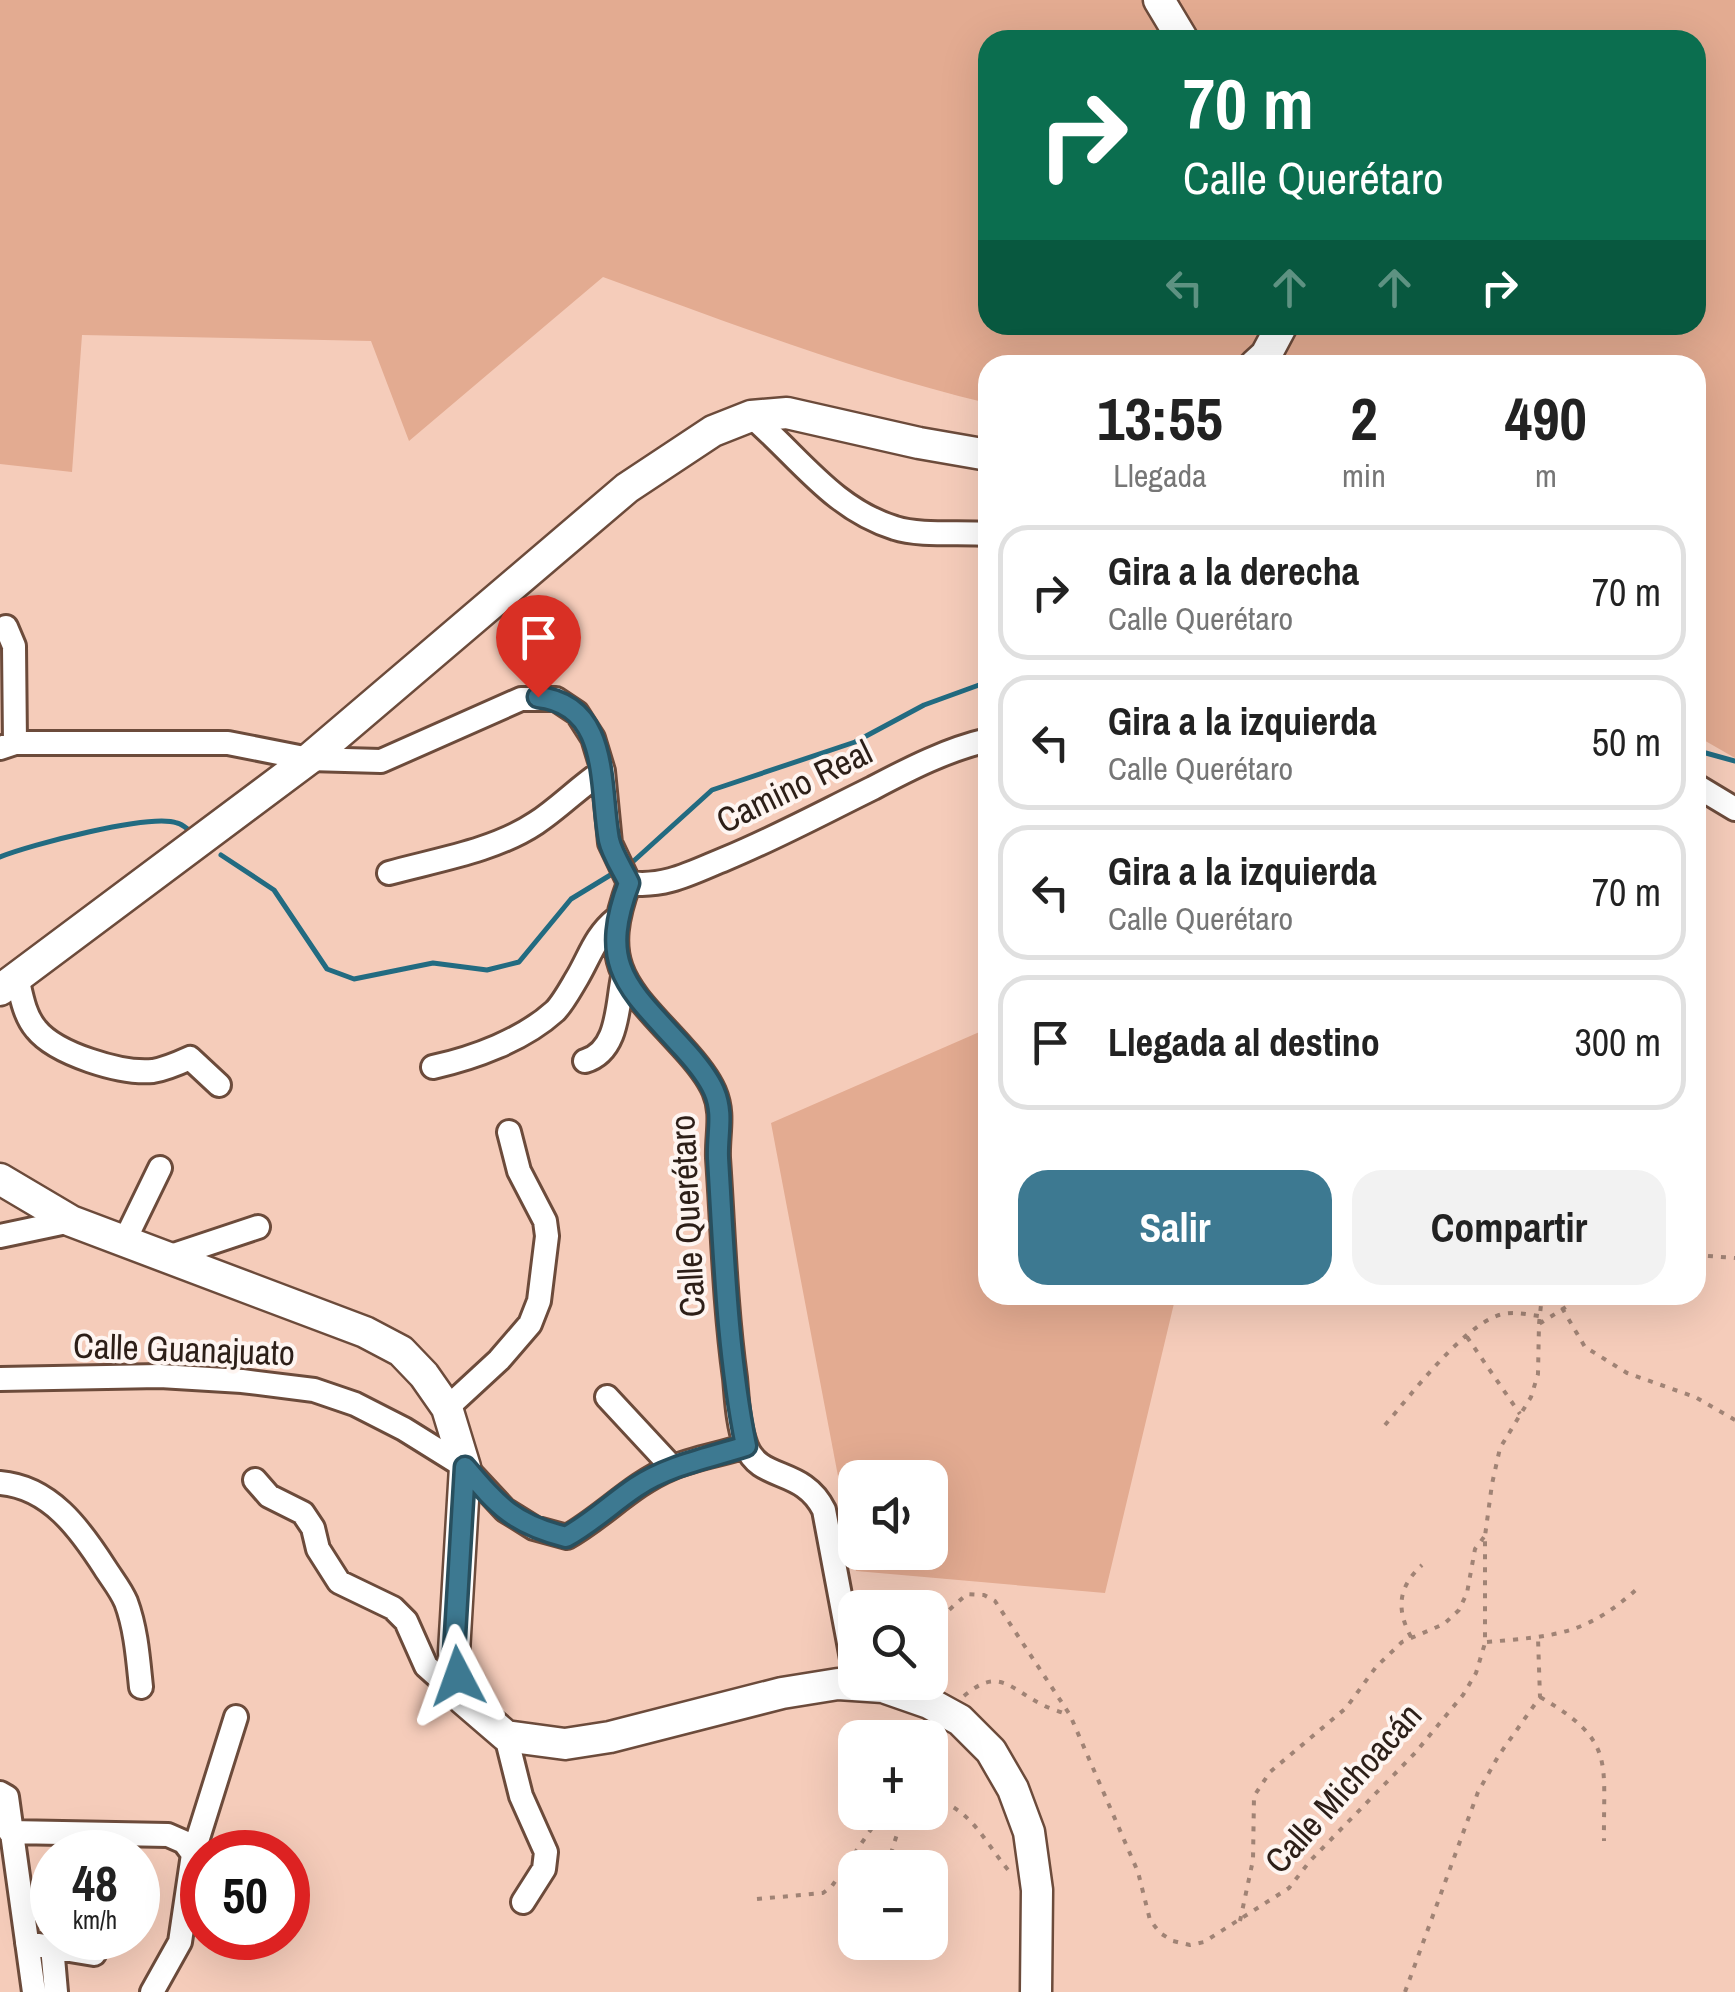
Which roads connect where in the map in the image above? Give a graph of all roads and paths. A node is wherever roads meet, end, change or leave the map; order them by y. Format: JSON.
{"nodes":[{"id":1,"x":1159,"y":0,"type":"edge"},
{"id":2,"x":1176,"y":30,"type":"edge"},
{"id":3,"x":751,"y":416,"type":"junction"},
{"id":4,"x":978,"y":453,"type":"edge"},
{"id":5,"x":978,"y":534,"type":"edge"},
{"id":6,"x":6,"y":627,"type":"dead end"},
{"id":7,"x":978,"y":742,"type":"edge"},
{"id":8,"x":7,"y":746,"type":"edge"},
{"id":9,"x":309,"y":759,"type":"junction"},
{"id":10,"x":603,"y":771,"type":"junction"},
{"id":11,"x":1706,"y":791,"type":"edge"},
{"id":12,"x":1735,"y":808,"type":"edge"},
{"id":13,"x":388,"y":874,"type":"dead end"},
{"id":14,"x":629,"y":883,"type":"junction"},
{"id":15,"x":616,"y":920,"type":"junction"},
{"id":16,"x":623,"y":978,"type":"junction"},
{"id":17,"x":8,"y":983,"type":"edge"},
{"id":18,"x":585,"y":1061,"type":"dead end"},
{"id":19,"x":433,"y":1067,"type":"dead end"},
{"id":20,"x":219,"y":1086,"type":"dead end"},
{"id":21,"x":509,"y":1132,"type":"dead end"},
{"id":22,"x":160,"y":1168,"type":"dead end"},
{"id":23,"x":0,"y":1178,"type":"edge"},
{"id":24,"x":71,"y":1221,"type":"junction"},
{"id":25,"x":258,"y":1227,"type":"dead end"},
{"id":26,"x":0,"y":1236,"type":"edge"},
{"id":27,"x":124,"y":1242,"type":"junction"},
{"id":28,"x":168,"y":1257,"type":"junction"},
{"id":29,"x":1706,"y":1257,"type":"edge"},
{"id":30,"x":1735,"y":1258,"type":"edge"},
{"id":31,"x":1540,"y":1305,"type":"edge"},
{"id":32,"x":1567,"y":1305,"type":"edge"},
{"id":33,"x":1562,"y":1308,"type":"junction"},
{"id":34,"x":1538,"y":1316,"type":"junction"},
{"id":35,"x":1539,"y":1324,"type":"junction"},
{"id":36,"x":1466,"y":1337,"type":"junction"},
{"id":37,"x":0,"y":1379,"type":"edge"},
{"id":38,"x":607,"y":1397,"type":"dead end"},
{"id":39,"x":447,"y":1408,"type":"junction"},
{"id":40,"x":1520,"y":1414,"type":"junction"},
{"id":41,"x":1735,"y":1420,"type":"edge"},
{"id":42,"x":1385,"y":1424,"type":"dead end"},
{"id":43,"x":746,"y":1446,"type":"junction"},
{"id":44,"x":465,"y":1467,"type":"junction"},
{"id":45,"x":672,"y":1467,"type":"junction"},
{"id":46,"x":255,"y":1480,"type":"dead end"},
{"id":47,"x":0,"y":1483,"type":"edge"},
{"id":48,"x":1485,"y":1536,"type":"junction"},
{"id":49,"x":1422,"y":1565,"type":"dead end"},
{"id":50,"x":1641,"y":1584,"type":"dead end"},
{"id":51,"x":839,"y":1590,"type":"edge"},
{"id":52,"x":948,"y":1610,"type":"edge"},
{"id":53,"x":1411,"y":1637,"type":"junction"},
{"id":54,"x":1538,"y":1638,"type":"junction"},
{"id":55,"x":1485,"y":1642,"type":"junction"},
{"id":56,"x":838,"y":1684,"type":"edge"},
{"id":57,"x":141,"y":1687,"type":"dead end"},
{"id":58,"x":1540,"y":1697,"type":"junction"},
{"id":59,"x":463,"y":1699,"type":"junction"},
{"id":60,"x":923,"y":1700,"type":"edge"},
{"id":61,"x":946,"y":1712,"type":"junction"},
{"id":62,"x":1070,"y":1714,"type":"junction"},
{"id":63,"x":236,"y":1717,"type":"dead end"},
{"id":64,"x":506,"y":1736,"type":"junction"},
{"id":65,"x":0,"y":1793,"type":"edge"},
{"id":66,"x":948,"y":1802,"type":"edge"},
{"id":67,"x":201,"y":1830,"type":"edge"},
{"id":68,"x":872,"y":1830,"type":"edge"},
{"id":69,"x":10,"y":1832,"type":"junction"},
{"id":70,"x":180,"y":1840,"type":"edge"},
{"id":71,"x":1604,"y":1841,"type":"dead end"},
{"id":72,"x":1038,"y":1890,"type":"junction"},
{"id":73,"x":757,"y":1899,"type":"dead end"},
{"id":74,"x":523,"y":1902,"type":"dead end"},
{"id":75,"x":1240,"y":1921,"type":"junction"},
{"id":76,"x":27,"y":1942,"type":"junction"},
{"id":77,"x":30,"y":1942,"type":"edge"},
{"id":78,"x":180,"y":1942,"type":"edge"},
{"id":79,"x":53,"y":1960,"type":"edge"},
{"id":80,"x":34,"y":1992,"type":"edge"},
{"id":81,"x":56,"y":1992,"type":"edge"},
{"id":82,"x":152,"y":1992,"type":"edge"},
{"id":83,"x":1036,"y":1992,"type":"edge"},
{"id":84,"x":1405,"y":1992,"type":"edge"}],
"edges":[{"from":1,"to":2,"type":"main road"},
{"from":3,"to":4,"type":"main road"},
{"from":3,"to":5,"type":"street"},
{"from":3,"to":9,"type":"main road"},
{"from":6,"to":8,"type":"street"},
{"from":7,"to":14,"type":"street","name":"Camino Real"},
{"from":8,"to":9,"type":"street"},
{"from":9,"to":10,"type":"street"},
{"from":9,"to":17,"type":"main road"},
{"from":10,"to":13,"type":"street"},
{"from":10,"to":14,"type":"street"},
{"from":11,"to":12,"type":"street"},
{"from":14,"to":15,"type":"street"},
{"from":15,"to":16,"type":"street"},
{"from":15,"to":19,"type":"street"},
{"from":16,"to":18,"type":"street"},
{"from":16,"to":43,"type":"street","name":"Calle Querétaro"},
{"from":17,"to":20,"type":"street"},
{"from":21,"to":39,"type":"street"},
{"from":22,"to":27,"type":"street"},
{"from":23,"to":24,"type":"main road"},
{"from":24,"to":26,"type":"street"},
{"from":24,"to":27,"type":"main road"},
{"from":25,"to":28,"type":"street"},
{"from":27,"to":28,"type":"main road"},
{"from":28,"to":39,"type":"main road"},
{"from":29,"to":30,"type":"path"},
{"from":31,"to":34,"type":"path","name":"Calle Michoacán"},
{"from":32,"to":33,"type":"path"},
{"from":33,"to":35,"type":"path"},
{"from":33,"to":41,"type":"path"},
{"from":34,"to":35,"type":"path","name":"Calle Michoacán"},
{"from":34,"to":36,"type":"path"},
{"from":35,"to":40,"type":"path","name":"Calle Michoacán"},
{"from":36,"to":40,"type":"path"},
{"from":36,"to":42,"type":"path"},
{"from":37,"to":44,"type":"street","name":"Calle Guanajuato"},
{"from":38,"to":45,"type":"street"},
{"from":39,"to":44,"type":"main road"},
{"from":40,"to":48,"type":"path","name":"Calle Michoacán"},
{"from":43,"to":45,"type":"street"},
{"from":43,"to":51,"type":"street"},
{"from":44,"to":45,"type":"street"},
{"from":44,"to":59,"type":"main road"},
{"from":46,"to":59,"type":"street"},
{"from":47,"to":57,"type":"street"},
{"from":48,"to":53,"type":"path"},
{"from":48,"to":55,"type":"path","name":"Calle Michoacán"},
{"from":49,"to":53,"type":"path"},
{"from":50,"to":54,"type":"path"},
{"from":52,"to":62,"type":"path","name":"Calle Michoacán"},
{"from":53,"to":75,"type":"path"},
{"from":54,"to":55,"type":"path"},
{"from":54,"to":58,"type":"path"},
{"from":55,"to":75,"type":"path","name":"Calle Michoacán"},
{"from":56,"to":64,"type":"main road"},
{"from":58,"to":71,"type":"path"},
{"from":58,"to":84,"type":"path"},
{"from":59,"to":64,"type":"main road"},
{"from":60,"to":61,"type":"main road"},
{"from":61,"to":62,"type":"path"},
{"from":61,"to":72,"type":"main road"},
{"from":62,"to":75,"type":"path","name":"Calle Michoacán"},
{"from":63,"to":67,"type":"street"},
{"from":64,"to":74,"type":"street"},
{"from":65,"to":69,"type":"street"},
{"from":66,"to":72,"type":"path"},
{"from":68,"to":73,"type":"path"},
{"from":69,"to":70,"type":"street"},
{"from":69,"to":76,"type":"street"},
{"from":72,"to":83,"type":"main road"},
{"from":76,"to":77,"type":"street"},
{"from":76,"to":80,"type":"street"},
{"from":78,"to":82,"type":"street"},
{"from":79,"to":81,"type":"street"}]}
